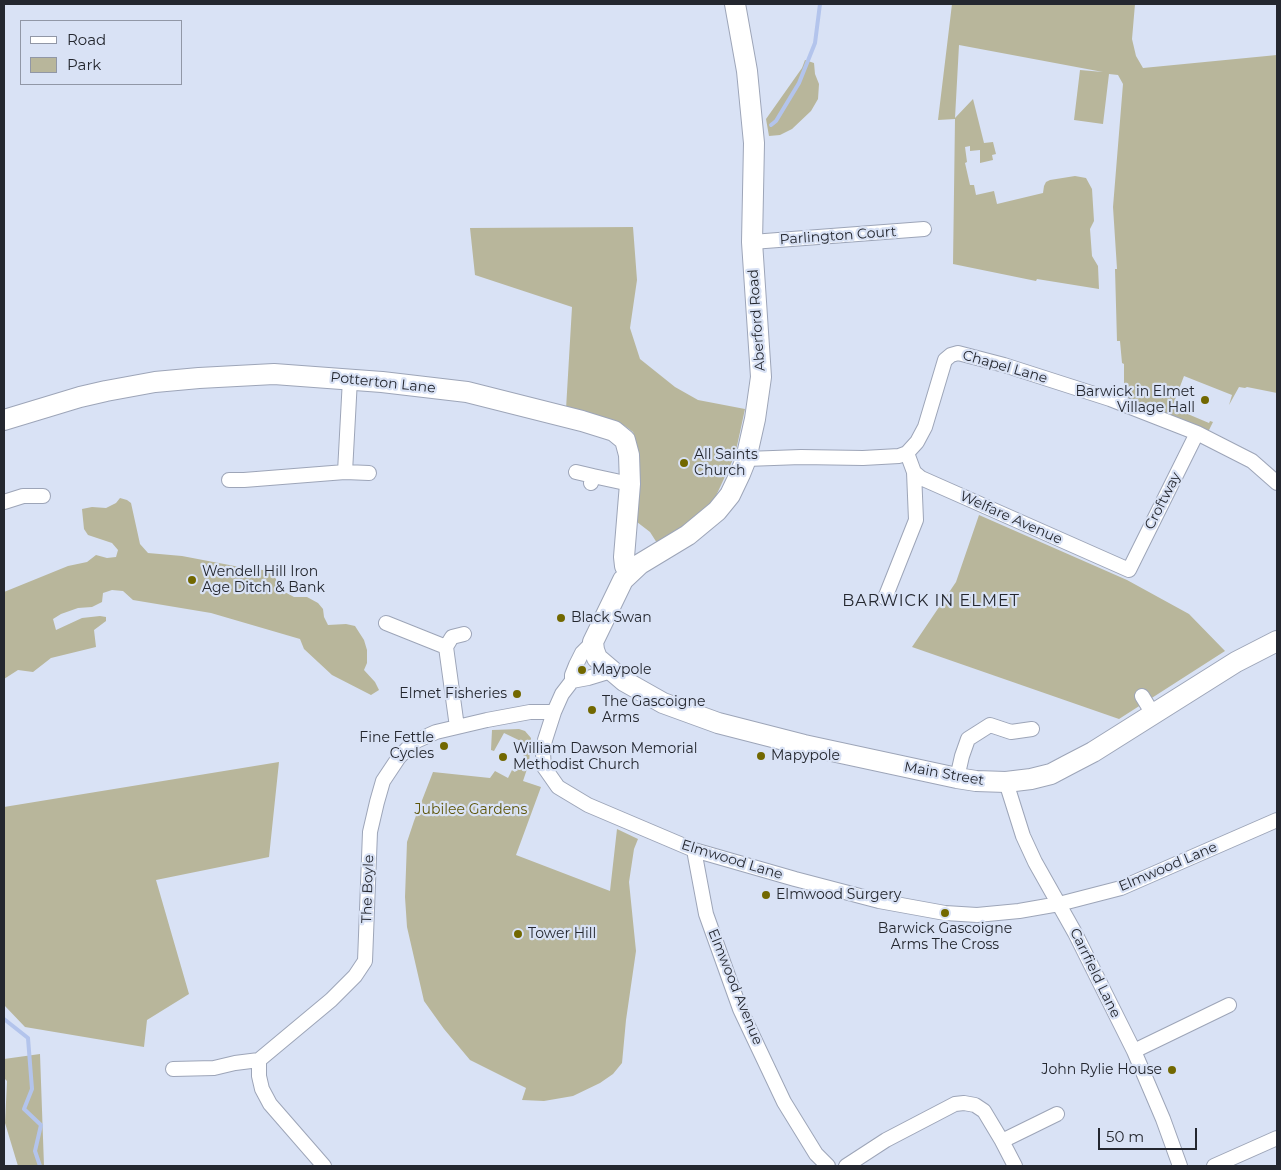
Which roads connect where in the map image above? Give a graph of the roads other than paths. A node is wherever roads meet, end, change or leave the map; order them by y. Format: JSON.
{"nodes":[{"id":1,"x":735,"y":4,"type":"edge"},
{"id":2,"x":924,"y":229,"type":"dead end"},
{"id":3,"x":752,"y":242,"type":"junction"},
{"id":4,"x":350,"y":379,"type":"junction"},
{"id":5,"x":4,"y":420,"type":"edge"},
{"id":6,"x":1197,"y":433,"type":"junction"},
{"id":7,"x":907,"y":453,"type":"junction"},
{"id":8,"x":746,"y":459,"type":"junction"},
{"id":9,"x":345,"y":472,"type":"junction"},
{"id":10,"x":576,"y":472,"type":"dead end"},
{"id":11,"x":914,"y":472,"type":"junction"},
{"id":12,"x":369,"y":473,"type":"dead end"},
{"id":13,"x":229,"y":480,"type":"dead end"},
{"id":14,"x":1277,"y":483,"type":"edge"},
{"id":15,"x":630,"y":484,"type":"junction"},
{"id":16,"x":43,"y":496,"type":"dead end"},
{"id":17,"x":4,"y":502,"type":"edge"},
{"id":18,"x":1129,"y":570,"type":"joint"},
{"id":19,"x":626,"y":576,"type":"junction"},
{"id":20,"x":885,"y":598,"type":"dead end"},
{"id":21,"x":386,"y":624,"type":"dead end"},
{"id":22,"x":464,"y":634,"type":"dead end"},
{"id":23,"x":1277,"y":641,"type":"edge"},
{"id":24,"x":446,"y":647,"type":"junction"},
{"id":25,"x":600,"y":657,"type":"junction"},
{"id":26,"x":572,"y":681,"type":"junction"},
{"id":27,"x":1142,"y":696,"type":"dead end"},
{"id":28,"x":554,"y":712,"type":"junction"},
{"id":29,"x":1153,"y":714,"type":"junction"},
{"id":30,"x":457,"y":727,"type":"junction"},
{"id":31,"x":1032,"y":729,"type":"dead end"},
{"id":32,"x":958,"y":778,"type":"junction"},
{"id":33,"x":1006,"y":782,"type":"junction"},
{"id":34,"x":1277,"y":820,"type":"edge"},
{"id":35,"x":694,"y":850,"type":"junction"},
{"id":36,"x":1059,"y":904,"type":"junction"},
{"id":37,"x":1229,"y":1005,"type":"dead end"},
{"id":38,"x":1134,"y":1051,"type":"junction"},
{"id":39,"x":259,"y":1060,"type":"junction"},
{"id":40,"x":173,"y":1069,"type":"dead end"},
{"id":41,"x":1057,"y":1114,"type":"dead end"},
{"id":42,"x":1277,"y":1138,"type":"edge"},
{"id":43,"x":1002,"y":1141,"type":"junction"},
{"id":44,"x":324,"y":1166,"type":"edge"},
{"id":45,"x":828,"y":1166,"type":"edge"},
{"id":46,"x":846,"y":1166,"type":"edge"},
{"id":47,"x":1016,"y":1166,"type":"edge"},
{"id":48,"x":1180,"y":1166,"type":"edge"},
{"id":49,"x":1214,"y":1166,"type":"edge"}],
"edges":[{"from":1,"to":3,"type":"street","name":"Aberford Road"},
{"from":2,"to":3,"type":"street","name":"Parlington Court"},
{"from":3,"to":8,"type":"street","name":"Aberford Road"},
{"from":4,"to":5,"type":"street","name":"Potterton Lane"},
{"from":4,"to":9,"type":"street"},
{"from":4,"to":15,"type":"street","name":"Potterton Lane"},
{"from":6,"to":7,"type":"street","name":"Chapel Lane"},
{"from":6,"to":14,"type":"street","name":"Chapel Lane"},
{"from":6,"to":18,"type":"street","name":"Croftway"},
{"from":7,"to":8,"type":"street"},
{"from":7,"to":11,"type":"street"},
{"from":8,"to":19,"type":"street","name":"Aberford Road"},
{"from":9,"to":12,"type":"street"},
{"from":9,"to":13,"type":"street"},
{"from":10,"to":15,"type":"street"},
{"from":11,"to":18,"type":"street","name":"Welfare Avenue"},
{"from":11,"to":20,"type":"street"},
{"from":15,"to":19,"type":"street","name":"Potterton Lane"},
{"from":16,"to":17,"type":"street"},
{"from":19,"to":25,"type":"street"},
{"from":21,"to":24,"type":"street"},
{"from":22,"to":24,"type":"street"},
{"from":23,"to":29,"type":"street","name":"Main Street"},
{"from":24,"to":30,"type":"street"},
{"from":25,"to":26,"type":"street"},
{"from":25,"to":26,"type":"street","name":"Elmwood Lane"},
{"from":25,"to":32,"type":"street","name":"Main Street"},
{"from":26,"to":28,"type":"street","name":"Elmwood Lane"},
{"from":27,"to":29,"type":"street"},
{"from":28,"to":30,"type":"street","name":"The Boyle"},
{"from":28,"to":35,"type":"street","name":"Elmwood Lane"},
{"from":29,"to":33,"type":"street","name":"Main Street"},
{"from":30,"to":39,"type":"street","name":"The Boyle"},
{"from":31,"to":32,"type":"street"},
{"from":32,"to":33,"type":"street","name":"Main Street"},
{"from":33,"to":36,"type":"street","name":"Carrfield Lane"},
{"from":34,"to":36,"type":"street","name":"Elmwood Lane"},
{"from":35,"to":36,"type":"street","name":"Elmwood Lane"},
{"from":35,"to":45,"type":"street","name":"Elmwood Avenue"},
{"from":36,"to":38,"type":"street","name":"Carrfield Lane"},
{"from":37,"to":38,"type":"street"},
{"from":38,"to":48,"type":"street","name":"Carrfield Lane"},
{"from":39,"to":40,"type":"street"},
{"from":39,"to":44,"type":"street"},
{"from":41,"to":43,"type":"street"},
{"from":42,"to":49,"type":"street"},
{"from":43,"to":46,"type":"street"},
{"from":43,"to":47,"type":"street"}]}
